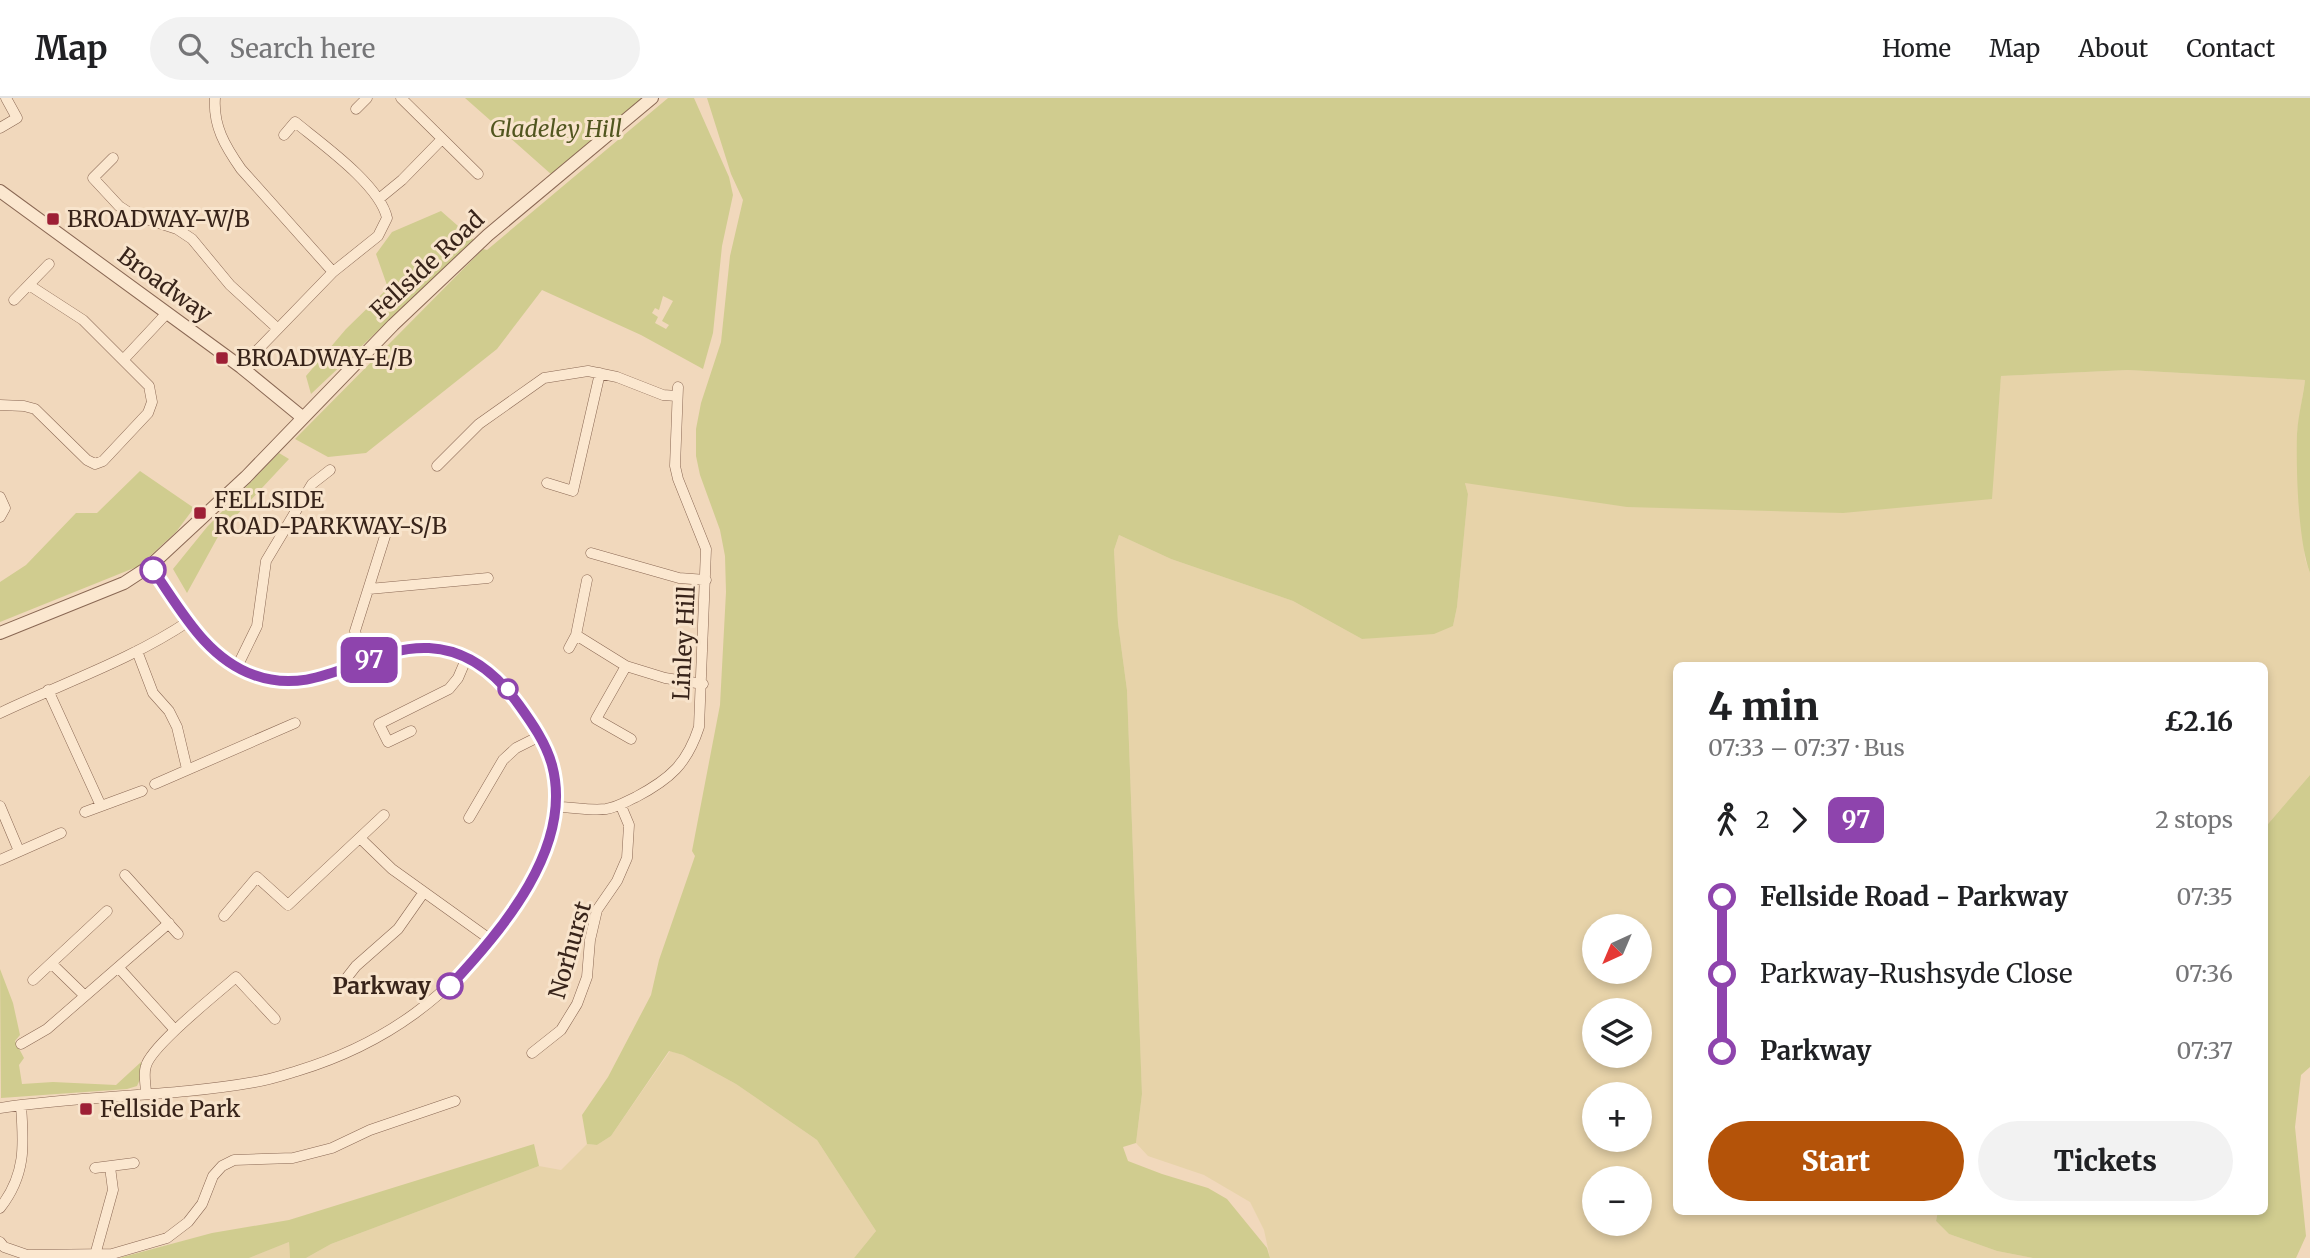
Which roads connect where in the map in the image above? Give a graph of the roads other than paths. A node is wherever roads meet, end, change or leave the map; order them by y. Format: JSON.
{"nodes":[{"id":1,"x":6,"y":98,"type":"edge"},
{"id":2,"x":215,"y":98,"type":"edge"},
{"id":3,"x":367,"y":98,"type":"edge"},
{"id":4,"x":401,"y":98,"type":"edge"},
{"id":5,"x":652,"y":98,"type":"edge"},
{"id":6,"x":356,"y":109,"type":"dead end"},
{"id":7,"x":0,"y":128,"type":"edge"},
{"id":8,"x":285,"y":135,"type":"dead end"},
{"id":9,"x":442,"y":139,"type":"junction"},
{"id":10,"x":113,"y":158,"type":"dead end"},
{"id":11,"x":478,"y":174,"type":"dead end"},
{"id":12,"x":0,"y":191,"type":"edge"},
{"id":13,"x":380,"y":198,"type":"junction"},
{"id":14,"x":49,"y":264,"type":"dead end"},
{"id":15,"x":332,"y":272,"type":"junction"},
{"id":16,"x":29,"y":285,"type":"junction"},
{"id":17,"x":14,"y":300,"type":"dead end"},
{"id":18,"x":167,"y":313,"type":"junction"},
{"id":19,"x":277,"y":328,"type":"junction"},
{"id":20,"x":124,"y":359,"type":"junction"},
{"id":21,"x":242,"y":368,"type":"junction"},
{"id":22,"x":600,"y":373,"type":"junction"},
{"id":23,"x":0,"y":405,"type":"edge"},
{"id":24,"x":302,"y":417,"type":"junction"},
{"id":25,"x":437,"y":466,"type":"dead end"},
{"id":26,"x":330,"y":470,"type":"dead end"},
{"id":27,"x":547,"y":483,"type":"dead end"},
{"id":28,"x":0,"y":497,"type":"edge"},
{"id":29,"x":0,"y":517,"type":"edge"},
{"id":30,"x":385,"y":536,"type":"dead end"},
{"id":31,"x":591,"y":552,"type":"dead end"},
{"id":32,"x":150,"y":566,"type":"junction"},
{"id":33,"x":488,"y":578,"type":"dead end"},
{"id":34,"x":587,"y":580,"type":"dead end"},
{"id":35,"x":706,"y":580,"type":"junction"},
{"id":36,"x":369,"y":589,"type":"junction"},
{"id":37,"x":189,"y":621,"type":"junction"},
{"id":38,"x":0,"y":633,"type":"edge"},
{"id":39,"x":576,"y":635,"type":"junction"},
{"id":40,"x":569,"y":648,"type":"dead end"},
{"id":41,"x":137,"y":651,"type":"junction"},
{"id":42,"x":467,"y":657,"type":"junction"},
{"id":43,"x":364,"y":662,"type":"junction"},
{"id":44,"x":626,"y":666,"type":"junction"},
{"id":45,"x":237,"y":667,"type":"junction"},
{"id":46,"x":703,"y":684,"type":"junction"},
{"id":47,"x":48,"y":690,"type":"junction"},
{"id":48,"x":0,"y":713,"type":"edge"},
{"id":49,"x":295,"y":723,"type":"dead end"},
{"id":50,"x":411,"y":730,"type":"dead end"},
{"id":51,"x":540,"y":736,"type":"junction"},
{"id":52,"x":631,"y":739,"type":"dead end"},
{"id":53,"x":187,"y":769,"type":"junction"},
{"id":54,"x":155,"y":783,"type":"dead end"},
{"id":55,"x":142,"y":791,"type":"dead end"},
{"id":56,"x":0,"y":806,"type":"edge"},
{"id":57,"x":101,"y":806,"type":"junction"},
{"id":58,"x":621,"y":806,"type":"junction"},
{"id":59,"x":557,"y":807,"type":"junction"},
{"id":60,"x":85,"y":812,"type":"dead end"},
{"id":61,"x":384,"y":815,"type":"dead end"},
{"id":62,"x":469,"y":818,"type":"dead end"},
{"id":63,"x":61,"y":833,"type":"dead end"},
{"id":64,"x":360,"y":838,"type":"junction"},
{"id":65,"x":19,"y":851,"type":"junction"},
{"id":66,"x":0,"y":860,"type":"edge"},
{"id":67,"x":125,"y":875,"type":"dead end"},
{"id":68,"x":424,"y":892,"type":"junction"},
{"id":69,"x":107,"y":911,"type":"dead end"},
{"id":70,"x":224,"y":916,"type":"dead end"},
{"id":71,"x":169,"y":923,"type":"junction"},
{"id":72,"x":178,"y":934,"type":"dead end"},
{"id":73,"x":491,"y":940,"type":"junction"},
{"id":74,"x":51,"y":963,"type":"junction"},
{"id":75,"x":119,"y":968,"type":"junction"},
{"id":76,"x":33,"y":980,"type":"dead end"},
{"id":77,"x":338,"y":989,"type":"dead end"},
{"id":78,"x":85,"y":996,"type":"junction"},
{"id":79,"x":275,"y":1020,"type":"dead end"},
{"id":80,"x":175,"y":1030,"type":"junction"},
{"id":81,"x":21,"y":1044,"type":"dead end"},
{"id":82,"x":532,"y":1053,"type":"dead end"},
{"id":83,"x":146,"y":1094,"type":"junction"},
{"id":84,"x":455,"y":1101,"type":"dead end"},
{"id":85,"x":21,"y":1106,"type":"junction"},
{"id":86,"x":0,"y":1108,"type":"edge"},
{"id":87,"x":134,"y":1163,"type":"dead end"},
{"id":88,"x":110,"y":1167,"type":"junction"},
{"id":89,"x":95,"y":1168,"type":"dead end"},
{"id":90,"x":0,"y":1208,"type":"edge"},
{"id":91,"x":0,"y":1242,"type":"edge"},
{"id":92,"x":94,"y":1255,"type":"junction"}],
"edges":[{"from":1,"to":7,"type":"street"},
{"from":2,"to":15,"type":"street"},
{"from":3,"to":6,"type":"street"},
{"from":4,"to":9,"type":"street"},
{"from":5,"to":24,"type":"street","name":"Fellside Road"},
{"from":8,"to":13,"type":"street"},
{"from":9,"to":11,"type":"street"},
{"from":9,"to":13,"type":"street"},
{"from":10,"to":19,"type":"street"},
{"from":12,"to":18,"type":"street","name":"Broadway"},
{"from":13,"to":15,"type":"street"},
{"from":14,"to":16,"type":"street"},
{"from":15,"to":19,"type":"street"},
{"from":16,"to":17,"type":"street"},
{"from":16,"to":20,"type":"street"},
{"from":18,"to":20,"type":"street"},
{"from":18,"to":21,"type":"street","name":"Broadway"},
{"from":19,"to":21,"type":"street"},
{"from":20,"to":23,"type":"street"},
{"from":21,"to":24,"type":"street","name":"Broadway"},
{"from":22,"to":25,"type":"street"},
{"from":22,"to":27,"type":"street"},
{"from":22,"to":35,"type":"street","name":"Linley Hill"},
{"from":24,"to":32,"type":"street","name":"Fellside Road"},
{"from":26,"to":45,"type":"street"},
{"from":28,"to":29,"type":"street"},
{"from":30,"to":36,"type":"street"},
{"from":31,"to":35,"type":"street"},
{"from":32,"to":37,"type":"street"},
{"from":32,"to":38,"type":"street","name":"Fellside Road"},
{"from":33,"to":36,"type":"street"},
{"from":34,"to":39,"type":"street"},
{"from":35,"to":46,"type":"street","name":"Linley Hill"},
{"from":36,"to":43,"type":"street"},
{"from":37,"to":41,"type":"street"},
{"from":37,"to":45,"type":"street"},
{"from":39,"to":40,"type":"street"},
{"from":39,"to":44,"type":"street"},
{"from":41,"to":47,"type":"street"},
{"from":41,"to":53,"type":"street"},
{"from":42,"to":43,"type":"street"},
{"from":42,"to":50,"type":"street"},
{"from":42,"to":51,"type":"street"},
{"from":43,"to":45,"type":"street"},
{"from":44,"to":46,"type":"street"},
{"from":44,"to":52,"type":"street"},
{"from":46,"to":58,"type":"street","name":"Linley Hill"},
{"from":47,"to":48,"type":"street"},
{"from":47,"to":57,"type":"street"},
{"from":49,"to":53,"type":"street"},
{"from":51,"to":59,"type":"street"},
{"from":51,"to":62,"type":"street"},
{"from":53,"to":54,"type":"street"},
{"from":55,"to":57,"type":"street"},
{"from":56,"to":65,"type":"street"},
{"from":57,"to":60,"type":"street"},
{"from":58,"to":59,"type":"street","name":"Linley Hill"},
{"from":58,"to":82,"type":"street","name":"Norhurst"},
{"from":59,"to":73,"type":"street"},
{"from":61,"to":64,"type":"street"},
{"from":63,"to":65,"type":"street"},
{"from":64,"to":68,"type":"street"},
{"from":64,"to":70,"type":"street"},
{"from":65,"to":66,"type":"street"},
{"from":67,"to":71,"type":"street"},
{"from":68,"to":73,"type":"street"},
{"from":68,"to":77,"type":"street"},
{"from":69,"to":74,"type":"street"},
{"from":71,"to":72,"type":"street"},
{"from":71,"to":75,"type":"street"},
{"from":73,"to":83,"type":"street"},
{"from":74,"to":76,"type":"street"},
{"from":74,"to":78,"type":"street"},
{"from":75,"to":78,"type":"street"},
{"from":75,"to":80,"type":"street"},
{"from":78,"to":81,"type":"street"},
{"from":79,"to":80,"type":"street"},
{"from":80,"to":83,"type":"street"},
{"from":83,"to":85,"type":"street"},
{"from":84,"to":92,"type":"street"},
{"from":85,"to":86,"type":"street"},
{"from":85,"to":90,"type":"street"},
{"from":87,"to":88,"type":"street"},
{"from":88,"to":89,"type":"street"},
{"from":88,"to":92,"type":"street"},
{"from":91,"to":92,"type":"street"}]}
